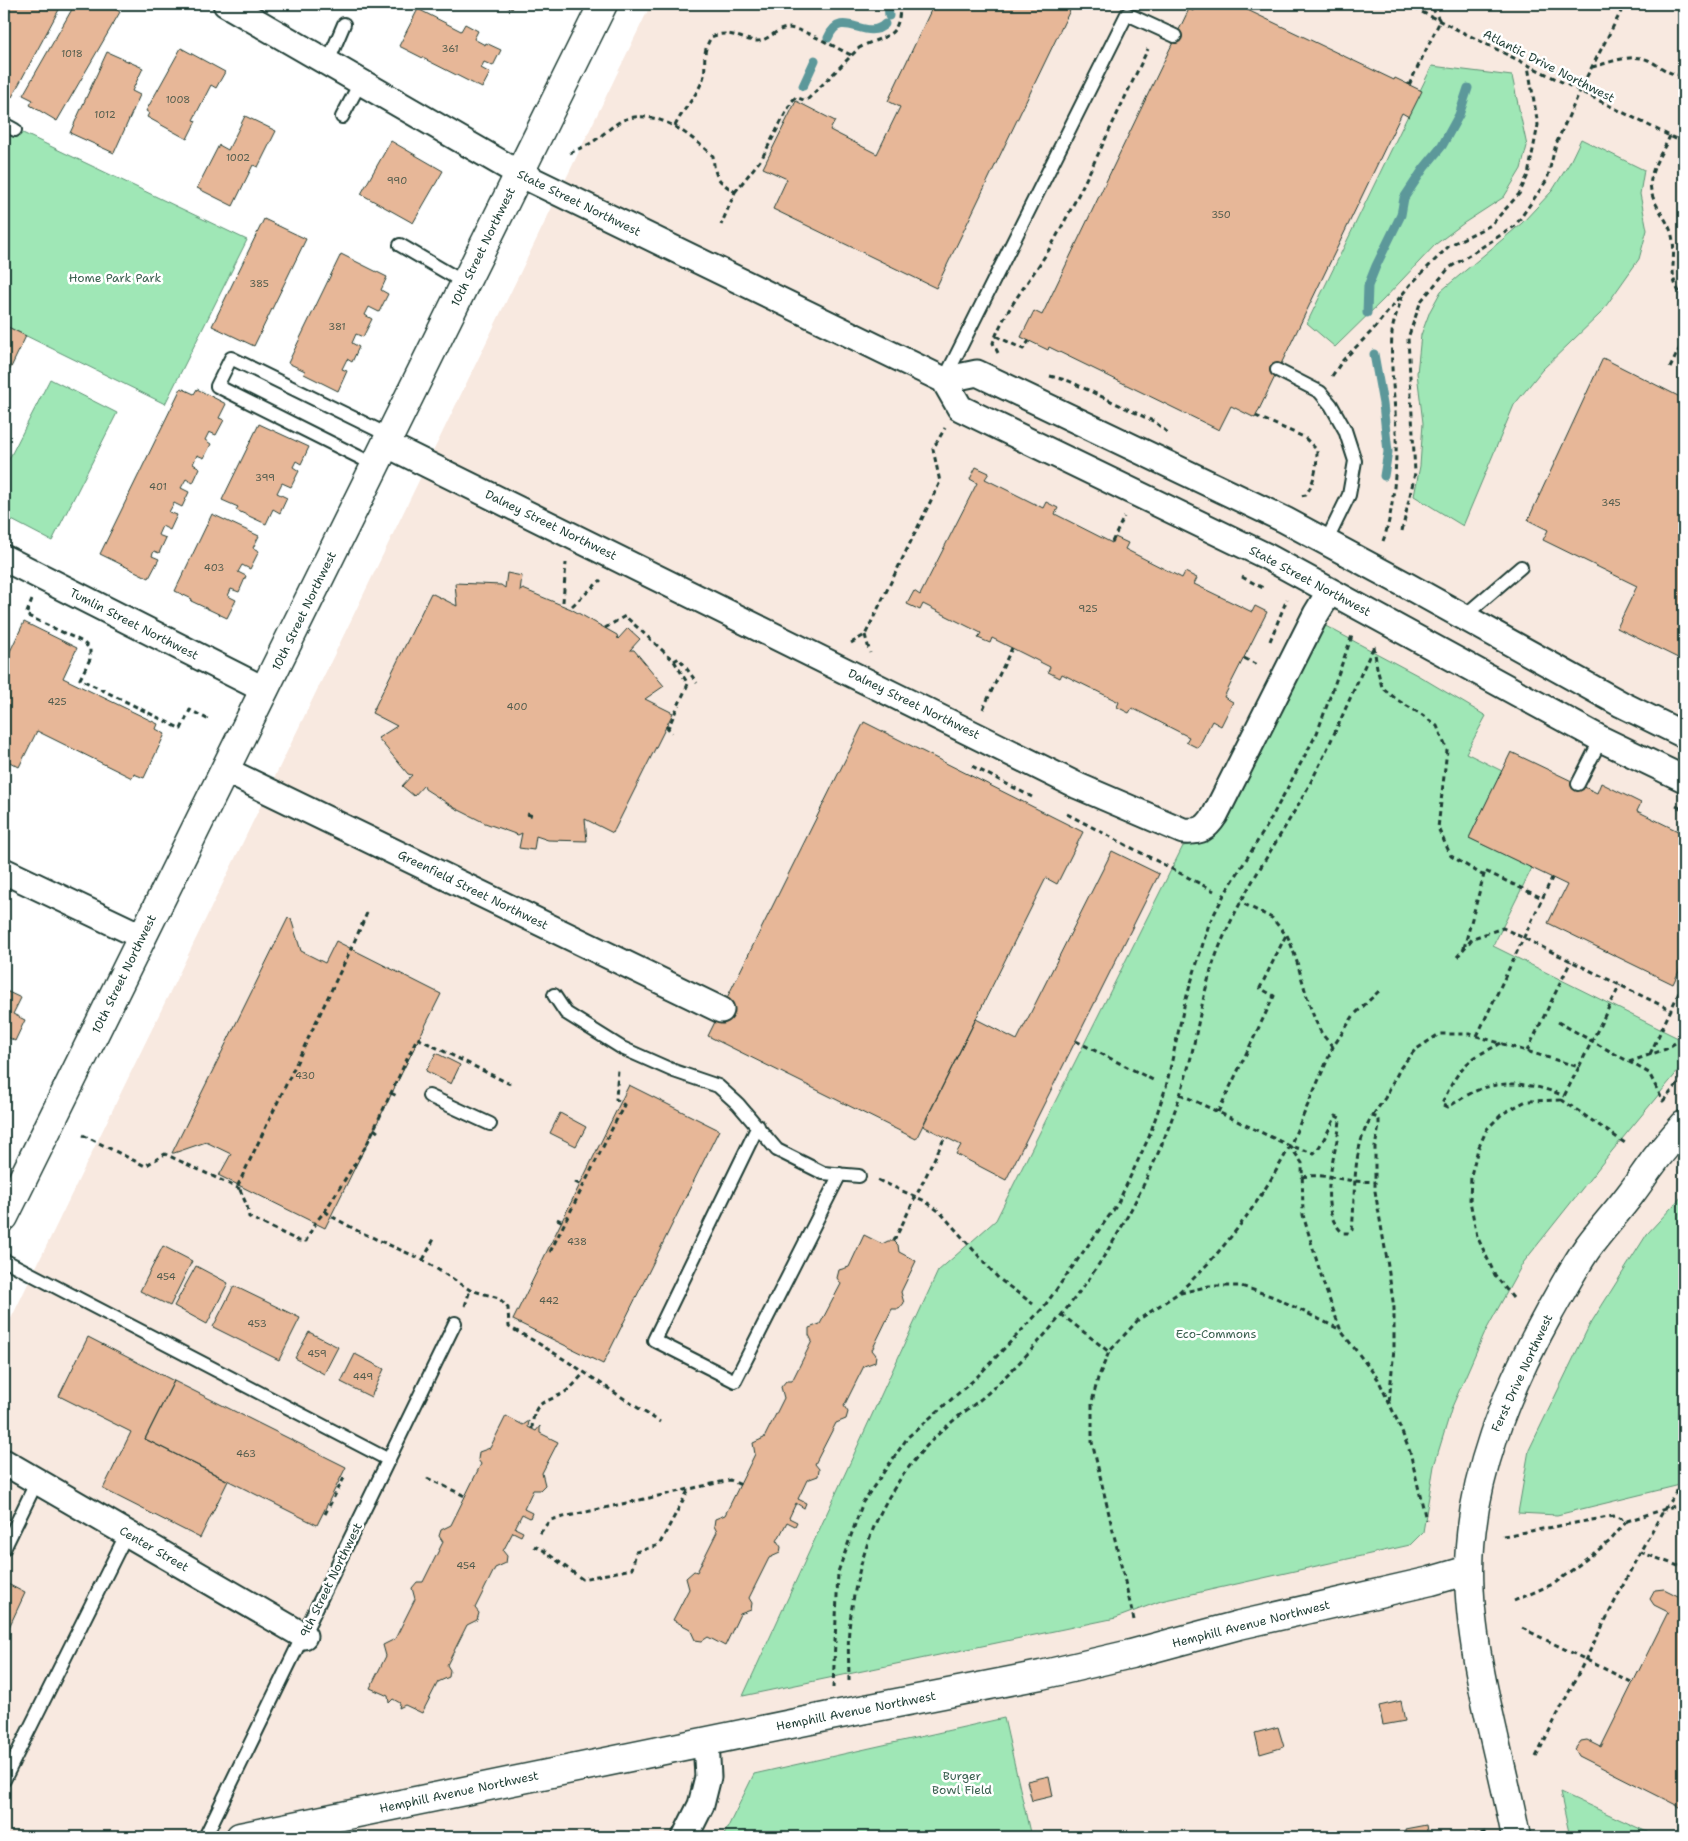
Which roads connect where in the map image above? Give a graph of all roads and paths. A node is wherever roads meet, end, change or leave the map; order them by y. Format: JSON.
{"nodes":[{"id":1,"x":226,"y":4,"type":"edge"},
{"id":2,"x":603,"y":4,"type":"edge"},
{"id":3,"x":900,"y":4,"type":"edge"},
{"id":4,"x":1406,"y":4,"type":"edge"},
{"id":5,"x":1430,"y":4,"type":"edge"},
{"id":6,"x":1624,"y":4,"type":"edge"},
{"id":7,"x":1440,"y":20,"type":"junction"},
{"id":8,"x":344,"y":24,"type":"dead end"},
{"id":9,"x":1175,"y":36,"type":"dead end"},
{"id":10,"x":1148,"y":49,"type":"dead end"},
{"id":11,"x":853,"y":56,"type":"junction"},
{"id":12,"x":328,"y":64,"type":"junction"},
{"id":13,"x":1528,"y":66,"type":"junction"},
{"id":14,"x":1592,"y":67,"type":"junction"},
{"id":15,"x":1684,"y":75,"type":"edge"},
{"id":16,"x":360,"y":82,"type":"junction"},
{"id":17,"x":1409,"y":84,"type":"dead end"},
{"id":18,"x":1580,"y":92,"type":"junction"},
{"id":19,"x":342,"y":117,"type":"dead end"},
{"id":20,"x":675,"y":126,"type":"junction"},
{"id":21,"x":1670,"y":136,"type":"junction"},
{"id":22,"x":1684,"y":143,"type":"edge"},
{"id":23,"x":570,"y":153,"type":"dead end"},
{"id":24,"x":520,"y":174,"type":"junction"},
{"id":25,"x":735,"y":192,"type":"junction"},
{"id":26,"x":720,"y":224,"type":"dead end"},
{"id":27,"x":400,"y":245,"type":"dead end"},
{"id":28,"x":465,"y":283,"type":"junction"},
{"id":29,"x":1403,"y":293,"type":"junction"},
{"id":30,"x":1684,"y":298,"type":"edge"},
{"id":31,"x":996,"y":336,"type":"junction"},
{"id":32,"x":1684,"y":339,"type":"edge"},
{"id":33,"x":1029,"y":341,"type":"dead end"},
{"id":34,"x":999,"y":356,"type":"dead end"},
{"id":35,"x":1670,"y":368,"type":"dead end"},
{"id":36,"x":1277,"y":370,"type":"dead end"},
{"id":37,"x":1044,"y":374,"type":"dead end"},
{"id":38,"x":944,"y":380,"type":"junction"},
{"id":39,"x":1320,"y":392,"type":"junction"},
{"id":40,"x":1256,"y":416,"type":"dead end"},
{"id":41,"x":946,"y":427,"type":"dead end"},
{"id":42,"x":1169,"y":434,"type":"dead end"},
{"id":43,"x":384,"y":449,"type":"junction"},
{"id":44,"x":1295,"y":498,"type":"dead end"},
{"id":45,"x":1124,"y":516,"type":"dead end"},
{"id":46,"x":1388,"y":528,"type":"dead end"},
{"id":47,"x":1402,"y":531,"type":"dead end"},
{"id":48,"x":1112,"y":542,"type":"dead end"},
{"id":49,"x":1326,"y":542,"type":"junction"},
{"id":50,"x":4,"y":559,"type":"edge"},
{"id":51,"x":566,"y":560,"type":"dead end"},
{"id":52,"x":1521,"y":567,"type":"dead end"},
{"id":53,"x":603,"y":578,"type":"dead end"},
{"id":54,"x":1330,"y":590,"type":"junction"},
{"id":55,"x":35,"y":593,"type":"dead end"},
{"id":56,"x":563,"y":602,"type":"dead end"},
{"id":57,"x":572,"y":606,"type":"dead end"},
{"id":58,"x":1464,"y":617,"type":"junction"},
{"id":59,"x":605,"y":628,"type":"dead end"},
{"id":60,"x":865,"y":635,"type":"junction"},
{"id":61,"x":1350,"y":643,"type":"dead end"},
{"id":62,"x":844,"y":648,"type":"dead end"},
{"id":63,"x":1012,"y":648,"type":"dead end"},
{"id":64,"x":1244,"y":658,"type":"dead end"},
{"id":65,"x":674,"y":661,"type":"junction"},
{"id":66,"x":873,"y":662,"type":"dead end"},
{"id":67,"x":1260,"y":666,"type":"dead end"},
{"id":68,"x":697,"y":683,"type":"dead end"},
{"id":69,"x":265,"y":690,"type":"junction"},
{"id":70,"x":981,"y":714,"type":"dead end"},
{"id":71,"x":211,"y":721,"type":"dead end"},
{"id":72,"x":672,"y":733,"type":"dead end"},
{"id":73,"x":1684,"y":735,"type":"edge"},
{"id":74,"x":1601,"y":739,"type":"junction"},
{"id":75,"x":225,"y":770,"type":"junction"},
{"id":76,"x":1684,"y":779,"type":"edge"},
{"id":77,"x":1578,"y":784,"type":"dead end"},
{"id":78,"x":527,"y":814,"type":"dead end"},
{"id":79,"x":1066,"y":814,"type":"dead end"},
{"id":80,"x":533,"y":816,"type":"dead end"},
{"id":81,"x":4,"y":871,"type":"edge"},
{"id":82,"x":1484,"y":876,"type":"junction"},
{"id":83,"x":1552,"y":878,"type":"dead end"},
{"id":84,"x":1214,"y":890,"type":"dead end"},
{"id":85,"x":1542,"y":898,"type":"junction"},
{"id":86,"x":1240,"y":902,"type":"junction"},
{"id":87,"x":367,"y":913,"type":"dead end"},
{"id":88,"x":1286,"y":935,"type":"junction"},
{"id":89,"x":143,"y":937,"type":"junction"},
{"id":90,"x":1524,"y":938,"type":"junction"},
{"id":91,"x":1463,"y":950,"type":"junction"},
{"id":92,"x":1457,"y":957,"type":"dead end"},
{"id":93,"x":1571,"y":961,"type":"junction"},
{"id":94,"x":1684,"y":982,"type":"edge"},
{"id":95,"x":1620,"y":985,"type":"junction"},
{"id":96,"x":1379,"y":991,"type":"dead end"},
{"id":97,"x":554,"y":995,"type":"dead end"},
{"id":98,"x":721,"y":1010,"type":"dead end"},
{"id":99,"x":1671,"y":1010,"type":"junction"},
{"id":100,"x":1558,"y":1022,"type":"dead end"},
{"id":101,"x":1477,"y":1036,"type":"junction"},
{"id":102,"x":1684,"y":1037,"type":"edge"},
{"id":103,"x":1076,"y":1041,"type":"dead end"},
{"id":104,"x":1592,"y":1041,"type":"junction"},
{"id":105,"x":1501,"y":1043,"type":"junction"},
{"id":106,"x":1333,"y":1047,"type":"junction"},
{"id":107,"x":622,"y":1048,"type":"junction"},
{"id":108,"x":1527,"y":1051,"type":"junction"},
{"id":109,"x":1650,"y":1054,"type":"junction"},
{"id":110,"x":1629,"y":1062,"type":"junction"},
{"id":111,"x":1579,"y":1067,"type":"junction"},
{"id":112,"x":1684,"y":1077,"type":"edge"},
{"id":113,"x":1155,"y":1081,"type":"dead end"},
{"id":114,"x":510,"y":1084,"type":"dead end"},
{"id":115,"x":391,"y":1093,"type":"junction"},
{"id":116,"x":1180,"y":1094,"type":"junction"},
{"id":117,"x":397,"y":1096,"type":"dead end"},
{"id":118,"x":429,"y":1096,"type":"dead end"},
{"id":119,"x":1564,"y":1096,"type":"junction"},
{"id":120,"x":1562,"y":1100,"type":"junction"},
{"id":121,"x":1218,"y":1112,"type":"junction"},
{"id":122,"x":1372,"y":1116,"type":"junction"},
{"id":123,"x":490,"y":1124,"type":"dead end"},
{"id":124,"x":1684,"y":1125,"type":"edge"},
{"id":125,"x":758,"y":1126,"type":"junction"},
{"id":126,"x":374,"y":1129,"type":"junction"},
{"id":127,"x":379,"y":1133,"type":"dead end"},
{"id":128,"x":83,"y":1135,"type":"dead end"},
{"id":129,"x":945,"y":1136,"type":"dead end"},
{"id":130,"x":1628,"y":1145,"type":"dead end"},
{"id":131,"x":1290,"y":1146,"type":"junction"},
{"id":132,"x":840,"y":1174,"type":"junction"},
{"id":133,"x":859,"y":1176,"type":"joint"},
{"id":134,"x":1301,"y":1177,"type":"junction"},
{"id":135,"x":1329,"y":1177,"type":"junction"},
{"id":136,"x":1354,"y":1181,"type":"junction"},
{"id":137,"x":575,"y":1182,"type":"dead end"},
{"id":138,"x":1375,"y":1182,"type":"junction"},
{"id":139,"x":583,"y":1186,"type":"junction"},
{"id":140,"x":240,"y":1190,"type":"junction"},
{"id":141,"x":916,"y":1197,"type":"junction"},
{"id":142,"x":325,"y":1211,"type":"junction"},
{"id":143,"x":4,"y":1217,"type":"edge"},
{"id":144,"x":557,"y":1219,"type":"dead end"},
{"id":145,"x":564,"y":1223,"type":"junction"},
{"id":146,"x":434,"y":1239,"type":"dead end"},
{"id":147,"x":894,"y":1241,"type":"dead end"},
{"id":148,"x":550,"y":1252,"type":"dead end"},
{"id":149,"x":4,"y":1260,"type":"edge"},
{"id":150,"x":423,"y":1260,"type":"junction"},
{"id":151,"x":470,"y":1290,"type":"junction"},
{"id":152,"x":1177,"y":1294,"type":"junction"},
{"id":153,"x":1513,"y":1298,"type":"dead end"},
{"id":154,"x":466,"y":1304,"type":"dead end"},
{"id":155,"x":1033,"y":1304,"type":"dead end"},
{"id":156,"x":1061,"y":1314,"type":"junction"},
{"id":157,"x":455,"y":1323,"type":"dead end"},
{"id":158,"x":1341,"y":1331,"type":"junction"},
{"id":159,"x":1109,"y":1352,"type":"junction"},
{"id":160,"x":585,"y":1372,"type":"junction"},
{"id":161,"x":1389,"y":1403,"type":"junction"},
{"id":162,"x":660,"y":1422,"type":"dead end"},
{"id":163,"x":532,"y":1429,"type":"dead end"},
{"id":164,"x":389,"y":1460,"type":"junction"},
{"id":165,"x":4,"y":1462,"type":"edge"},
{"id":166,"x":344,"y":1478,"type":"dead end"},
{"id":167,"x":426,"y":1478,"type":"dead end"},
{"id":168,"x":1684,"y":1481,"type":"edge"},
{"id":169,"x":37,"y":1482,"type":"junction"},
{"id":170,"x":741,"y":1486,"type":"dead end"},
{"id":171,"x":688,"y":1489,"type":"junction"},
{"id":172,"x":465,"y":1496,"type":"dead end"},
{"id":173,"x":1684,"y":1503,"type":"edge"},
{"id":174,"x":1665,"y":1508,"type":"junction"},
{"id":175,"x":326,"y":1514,"type":"dead end"},
{"id":176,"x":1426,"y":1520,"type":"dead end"},
{"id":177,"x":1627,"y":1521,"type":"junction"},
{"id":178,"x":126,"y":1533,"type":"junction"},
{"id":179,"x":540,"y":1533,"type":"dead end"},
{"id":180,"x":1503,"y":1536,"type":"dead end"},
{"id":181,"x":534,"y":1546,"type":"dead end"},
{"id":182,"x":4,"y":1549,"type":"edge"},
{"id":183,"x":1640,"y":1552,"type":"junction"},
{"id":184,"x":1684,"y":1568,"type":"edge"},
{"id":185,"x":1469,"y":1570,"type":"junction"},
{"id":186,"x":1514,"y":1601,"type":"dead end"},
{"id":187,"x":1134,"y":1620,"type":"dead end"},
{"id":188,"x":1522,"y":1628,"type":"dead end"},
{"id":189,"x":304,"y":1636,"type":"junction"},
{"id":190,"x":1586,"y":1658,"type":"junction"},
{"id":191,"x":849,"y":1681,"type":"dead end"},
{"id":192,"x":1633,"y":1682,"type":"dead end"},
{"id":193,"x":830,"y":1716,"type":"junction"},
{"id":194,"x":706,"y":1741,"type":"junction"},
{"id":195,"x":1536,"y":1757,"type":"dead end"},
{"id":196,"x":4,"y":1780,"type":"edge"},
{"id":197,"x":205,"y":1837,"type":"edge"},
{"id":198,"x":240,"y":1837,"type":"edge"},
{"id":199,"x":685,"y":1837,"type":"edge"},
{"id":200,"x":1516,"y":1837,"type":"edge"}],
"edges":[{"from":1,"to":12,"type":"street","name":"State Street Northwest"},
{"from":2,"to":24,"type":"street","name":"10th Street Northwest"},
{"from":3,"to":11,"type":"path"},
{"from":4,"to":7,"type":"path","name":"Atlantic Drive Northwest"},
{"from":5,"to":7,"type":"path"},
{"from":6,"to":14,"type":"path"},
{"from":7,"to":13,"type":"path","name":"Atlantic Drive Northwest"},
{"from":7,"to":17,"type":"path"},
{"from":8,"to":12,"type":"lane"},
{"from":9,"to":38,"type":"lane"},
{"from":10,"to":31,"type":"path"},
{"from":11,"to":20,"type":"path"},
{"from":11,"to":25,"type":"path"},
{"from":12,"to":16,"type":"street","name":"State Street Northwest"},
{"from":13,"to":18,"type":"path","name":"Atlantic Drive Northwest"},
{"from":13,"to":29,"type":"path"},
{"from":14,"to":15,"type":"path"},
{"from":14,"to":18,"type":"path"},
{"from":16,"to":19,"type":"lane"},
{"from":16,"to":24,"type":"street","name":"State Street Northwest"},
{"from":18,"to":21,"type":"path","name":"Atlantic Drive Northwest"},
{"from":18,"to":47,"type":"path"},
{"from":20,"to":23,"type":"path"},
{"from":20,"to":25,"type":"path"},
{"from":21,"to":22,"type":"path","name":"Atlantic Drive Northwest"},
{"from":21,"to":30,"type":"path"},
{"from":24,"to":28,"type":"street","name":"10th Street Northwest"},
{"from":24,"to":38,"type":"street","name":"State Street Northwest"},
{"from":25,"to":26,"type":"path"},
{"from":27,"to":28,"type":"lane"},
{"from":28,"to":43,"type":"street","name":"10th Street Northwest"},
{"from":29,"to":39,"type":"path"},
{"from":29,"to":46,"type":"path"},
{"from":31,"to":33,"type":"path"},
{"from":31,"to":34,"type":"path"},
{"from":32,"to":35,"type":"path"},
{"from":36,"to":39,"type":"lane"},
{"from":37,"to":42,"type":"path"},
{"from":38,"to":49,"type":"street"},
{"from":38,"to":54,"type":"street","name":"State Street Northwest"},
{"from":39,"to":49,"type":"lane"},
{"from":40,"to":44,"type":"path"},
{"from":41,"to":60,"type":"path"},
{"from":43,"to":43,"type":"lane"},
{"from":43,"to":54,"type":"street","name":"Dalney Street Northwest"},
{"from":43,"to":69,"type":"street","name":"10th Street Northwest"},
{"from":45,"to":48,"type":"path"},
{"from":49,"to":58,"type":"street"},
{"from":50,"to":69,"type":"street","name":"Tumlin Street Northwest"},
{"from":51,"to":56,"type":"path"},
{"from":52,"to":58,"type":"lane"},
{"from":53,"to":57,"type":"path"},
{"from":54,"to":74,"type":"street","name":"State Street Northwest"},
{"from":55,"to":71,"type":"path"},
{"from":58,"to":73,"type":"street"},
{"from":59,"to":65,"type":"path"},
{"from":60,"to":62,"type":"path"},
{"from":60,"to":66,"type":"path"},
{"from":61,"to":193,"type":"path"},
{"from":63,"to":70,"type":"path"},
{"from":64,"to":67,"type":"path"},
{"from":65,"to":68,"type":"path"},
{"from":65,"to":72,"type":"path"},
{"from":69,"to":75,"type":"street","name":"10th Street Northwest"},
{"from":74,"to":76,"type":"street","name":"State Street Northwest"},
{"from":74,"to":77,"type":"lane"},
{"from":75,"to":89,"type":"street","name":"10th Street Northwest"},
{"from":75,"to":98,"type":"street","name":"Greenfield Street Northwest"},
{"from":78,"to":80,"type":"path"},
{"from":79,"to":84,"type":"path"},
{"from":81,"to":89,"type":"street"},
{"from":82,"to":85,"type":"path"},
{"from":82,"to":86,"type":"path"},
{"from":82,"to":91,"type":"path"},
{"from":83,"to":85,"type":"path"},
{"from":85,"to":90,"type":"path"},
{"from":86,"to":88,"type":"path"},
{"from":86,"to":116,"type":"path"},
{"from":87,"to":140,"type":"path"},
{"from":88,"to":106,"type":"path"},
{"from":88,"to":121,"type":"path"},
{"from":89,"to":143,"type":"street","name":"10th Street Northwest"},
{"from":90,"to":91,"type":"path"},
{"from":90,"to":93,"type":"path"},
{"from":90,"to":101,"type":"path"},
{"from":91,"to":92,"type":"path"},
{"from":93,"to":95,"type":"path"},
{"from":93,"to":108,"type":"path"},
{"from":94,"to":99,"type":"path"},
{"from":95,"to":99,"type":"path"},
{"from":95,"to":104,"type":"path"},
{"from":96,"to":106,"type":"path"},
{"from":97,"to":107,"type":"lane"},
{"from":99,"to":109,"type":"path"},
{"from":100,"to":104,"type":"path"},
{"from":101,"to":105,"type":"path"},
{"from":101,"to":122,"type":"path"},
{"from":102,"to":109,"type":"path"},
{"from":103,"to":113,"type":"path"},
{"from":104,"to":110,"type":"path"},
{"from":104,"to":111,"type":"path"},
{"from":105,"to":108,"type":"path"},
{"from":105,"to":119,"type":"path"},
{"from":106,"to":131,"type":"path"},
{"from":107,"to":125,"type":"lane"},
{"from":107,"to":139,"type":"path"},
{"from":108,"to":111,"type":"path"},
{"from":109,"to":110,"type":"path"},
{"from":110,"to":112,"type":"path"},
{"from":111,"to":119,"type":"path"},
{"from":114,"to":115,"type":"path"},
{"from":115,"to":117,"type":"path"},
{"from":115,"to":126,"type":"path"},
{"from":116,"to":121,"type":"path"},
{"from":116,"to":156,"type":"path"},
{"from":118,"to":123,"type":"lane"},
{"from":119,"to":120,"type":"path"},
{"from":120,"to":130,"type":"path"},
{"from":120,"to":153,"type":"path"},
{"from":121,"to":131,"type":"path"},
{"from":122,"to":136,"type":"path"},
{"from":122,"to":138,"type":"path"},
{"from":124,"to":185,"type":"street","name":"Ferst Drive Northwest"},
{"from":125,"to":132,"type":"lane"},
{"from":125,"to":132,"type":"lane"},
{"from":126,"to":127,"type":"path"},
{"from":126,"to":142,"type":"path"},
{"from":128,"to":140,"type":"path"},
{"from":129,"to":141,"type":"path"},
{"from":131,"to":134,"type":"path"},
{"from":131,"to":135,"type":"path"},
{"from":131,"to":152,"type":"path"},
{"from":132,"to":133,"type":"lane"},
{"from":133,"to":141,"type":"path"},
{"from":134,"to":135,"type":"path"},
{"from":134,"to":158,"type":"path"},
{"from":135,"to":136,"type":"path"},
{"from":135,"to":136,"type":"path"},
{"from":136,"to":138,"type":"path"},
{"from":137,"to":139,"type":"path"},
{"from":138,"to":161,"type":"path"},
{"from":139,"to":145,"type":"path"},
{"from":140,"to":142,"type":"path"},
{"from":141,"to":147,"type":"path"},
{"from":141,"to":155,"type":"path"},
{"from":142,"to":150,"type":"path"},
{"from":144,"to":145,"type":"path"},
{"from":145,"to":148,"type":"path"},
{"from":146,"to":150,"type":"path"},
{"from":149,"to":164,"type":"lane"},
{"from":150,"to":151,"type":"path"},
{"from":151,"to":154,"type":"path"},
{"from":151,"to":160,"type":"path"},
{"from":152,"to":158,"type":"path"},
{"from":152,"to":159,"type":"path"},
{"from":156,"to":159,"type":"path"},
{"from":156,"to":191,"type":"path"},
{"from":157,"to":164,"type":"lane","name":"9th Street Northwest"},
{"from":158,"to":161,"type":"path"},
{"from":159,"to":187,"type":"path"},
{"from":160,"to":162,"type":"path"},
{"from":160,"to":163,"type":"path"},
{"from":161,"to":176,"type":"path"},
{"from":164,"to":189,"type":"lane","name":"9th Street Northwest"},
{"from":165,"to":169,"type":"street","name":"Center Street"},
{"from":166,"to":175,"type":"path"},
{"from":167,"to":172,"type":"path"},
{"from":168,"to":174,"type":"path"},
{"from":169,"to":178,"type":"street","name":"Center Street"},
{"from":169,"to":182,"type":"lane"},
{"from":170,"to":171,"type":"path"},
{"from":171,"to":179,"type":"path"},
{"from":171,"to":181,"type":"path"},
{"from":173,"to":174,"type":"path"},
{"from":174,"to":177,"type":"path"},
{"from":174,"to":183,"type":"path"},
{"from":177,"to":180,"type":"path"},
{"from":177,"to":186,"type":"path"},
{"from":178,"to":189,"type":"street","name":"Center Street"},
{"from":178,"to":196,"type":"lane"},
{"from":183,"to":184,"type":"path"},
{"from":183,"to":190,"type":"path"},
{"from":185,"to":193,"type":"street","name":"Hemphill Avenue Northwest"},
{"from":185,"to":200,"type":"street","name":"Ferst Drive Northwest"},
{"from":188,"to":190,"type":"path"},
{"from":189,"to":197,"type":"lane","name":"9th Street Northwest"},
{"from":190,"to":192,"type":"path"},
{"from":190,"to":195,"type":"path"},
{"from":193,"to":194,"type":"street","name":"Hemphill Avenue Northwest"},
{"from":194,"to":198,"type":"street","name":"Hemphill Avenue Northwest"},
{"from":194,"to":199,"type":"street"}]}
